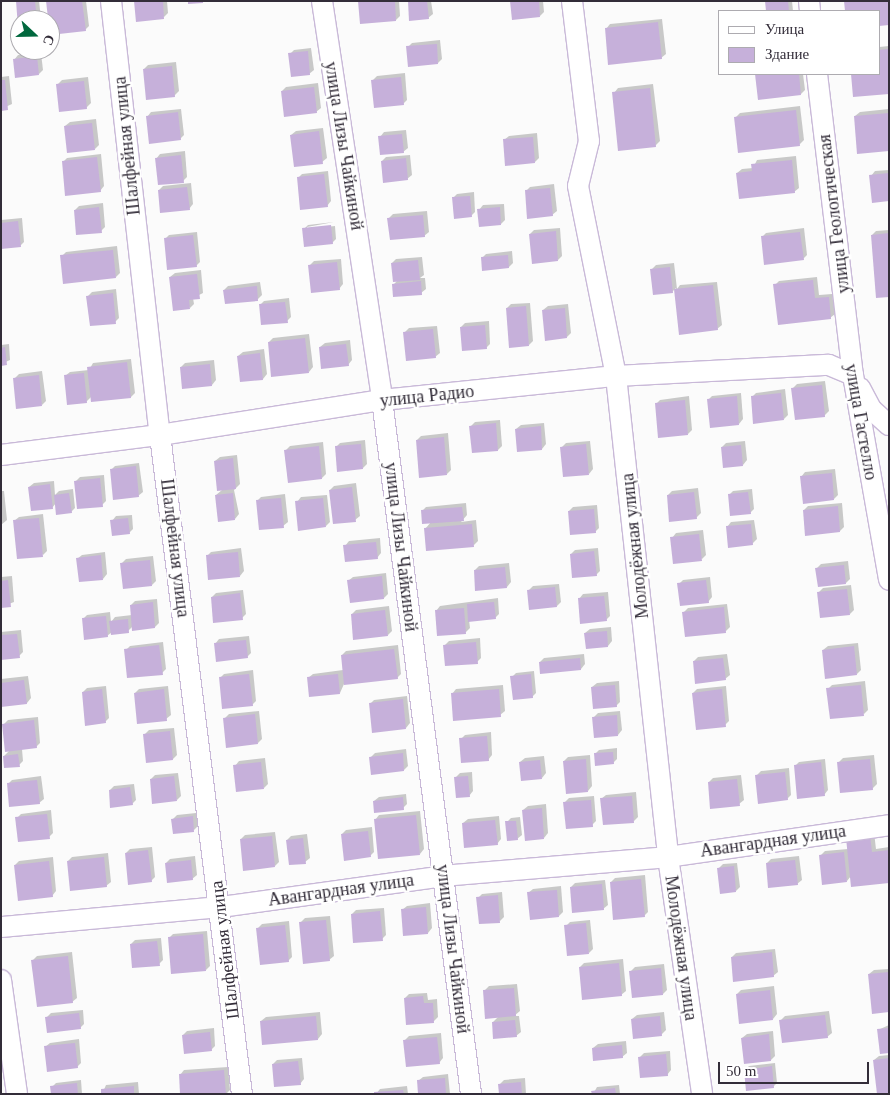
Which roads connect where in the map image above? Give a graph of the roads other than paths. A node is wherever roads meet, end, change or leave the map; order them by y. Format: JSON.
{"nodes":[{"id":1,"x":111,"y":1,"type":"edge"},
{"id":2,"x":322,"y":1,"type":"edge"},
{"id":3,"x":572,"y":1,"type":"edge"},
{"id":4,"x":817,"y":75,"type":"edge"},
{"id":5,"x":850,"y":354,"type":"joint"},
{"id":6,"x":853,"y":375,"type":"junction"},
{"id":7,"x":616,"y":376,"type":"junction"},
{"id":8,"x":382,"y":400,"type":"junction"},
{"id":9,"x":889,"y":425,"type":"edge"},
{"id":10,"x":160,"y":436,"type":"junction"},
{"id":11,"x":1,"y":455,"type":"edge"},
{"id":12,"x":889,"y":580,"type":"edge"},
{"id":13,"x":889,"y":824,"type":"edge"},
{"id":14,"x":668,"y":857,"type":"junction"},
{"id":15,"x":443,"y":876,"type":"junction"},
{"id":16,"x":221,"y":907,"type":"junction"},
{"id":17,"x":1,"y":928,"type":"edge"},
{"id":18,"x":1,"y":980,"type":"edge"},
{"id":19,"x":17,"y":1094,"type":"edge"},
{"id":20,"x":242,"y":1094,"type":"edge"},
{"id":21,"x":471,"y":1094,"type":"edge"},
{"id":22,"x":702,"y":1094,"type":"edge"}],
"edges":[{"from":1,"to":10,"type":"street","name":"Шалфейная улица"},
{"from":2,"to":8,"type":"street","name":"улица Лизы Чайкиной"},
{"from":3,"to":7,"type":"street","name":"Молодёжная улица"},
{"from":4,"to":5,"type":"street","name":"улица Геологическая"},
{"from":5,"to":6,"type":"street","name":"улица Гастелло"},
{"from":6,"to":7,"type":"street","name":"улица Радио"},
{"from":6,"to":9,"type":"street"},
{"from":6,"to":12,"type":"street","name":"улица Гастелло"},
{"from":7,"to":8,"type":"street","name":"улица Радио"},
{"from":7,"to":14,"type":"street","name":"Молодёжная улица"},
{"from":8,"to":10,"type":"street","name":"улица Радио"},
{"from":8,"to":15,"type":"street","name":"улица Лизы Чайкиной"},
{"from":10,"to":11,"type":"street","name":"улица Радио"},
{"from":10,"to":16,"type":"street","name":"Шалфейная улица"},
{"from":13,"to":14,"type":"street","name":"Авангардная улица"},
{"from":14,"to":15,"type":"street","name":"Авангардная улица"},
{"from":14,"to":22,"type":"street","name":"Молодёжная улица"},
{"from":15,"to":16,"type":"street","name":"Авангардная улица"},
{"from":15,"to":21,"type":"street","name":"улица Лизы Чайкиной"},
{"from":16,"to":17,"type":"street","name":"Авангардная улица"},
{"from":16,"to":20,"type":"street","name":"Шалфейная улица"},
{"from":18,"to":19,"type":"street"}]}
